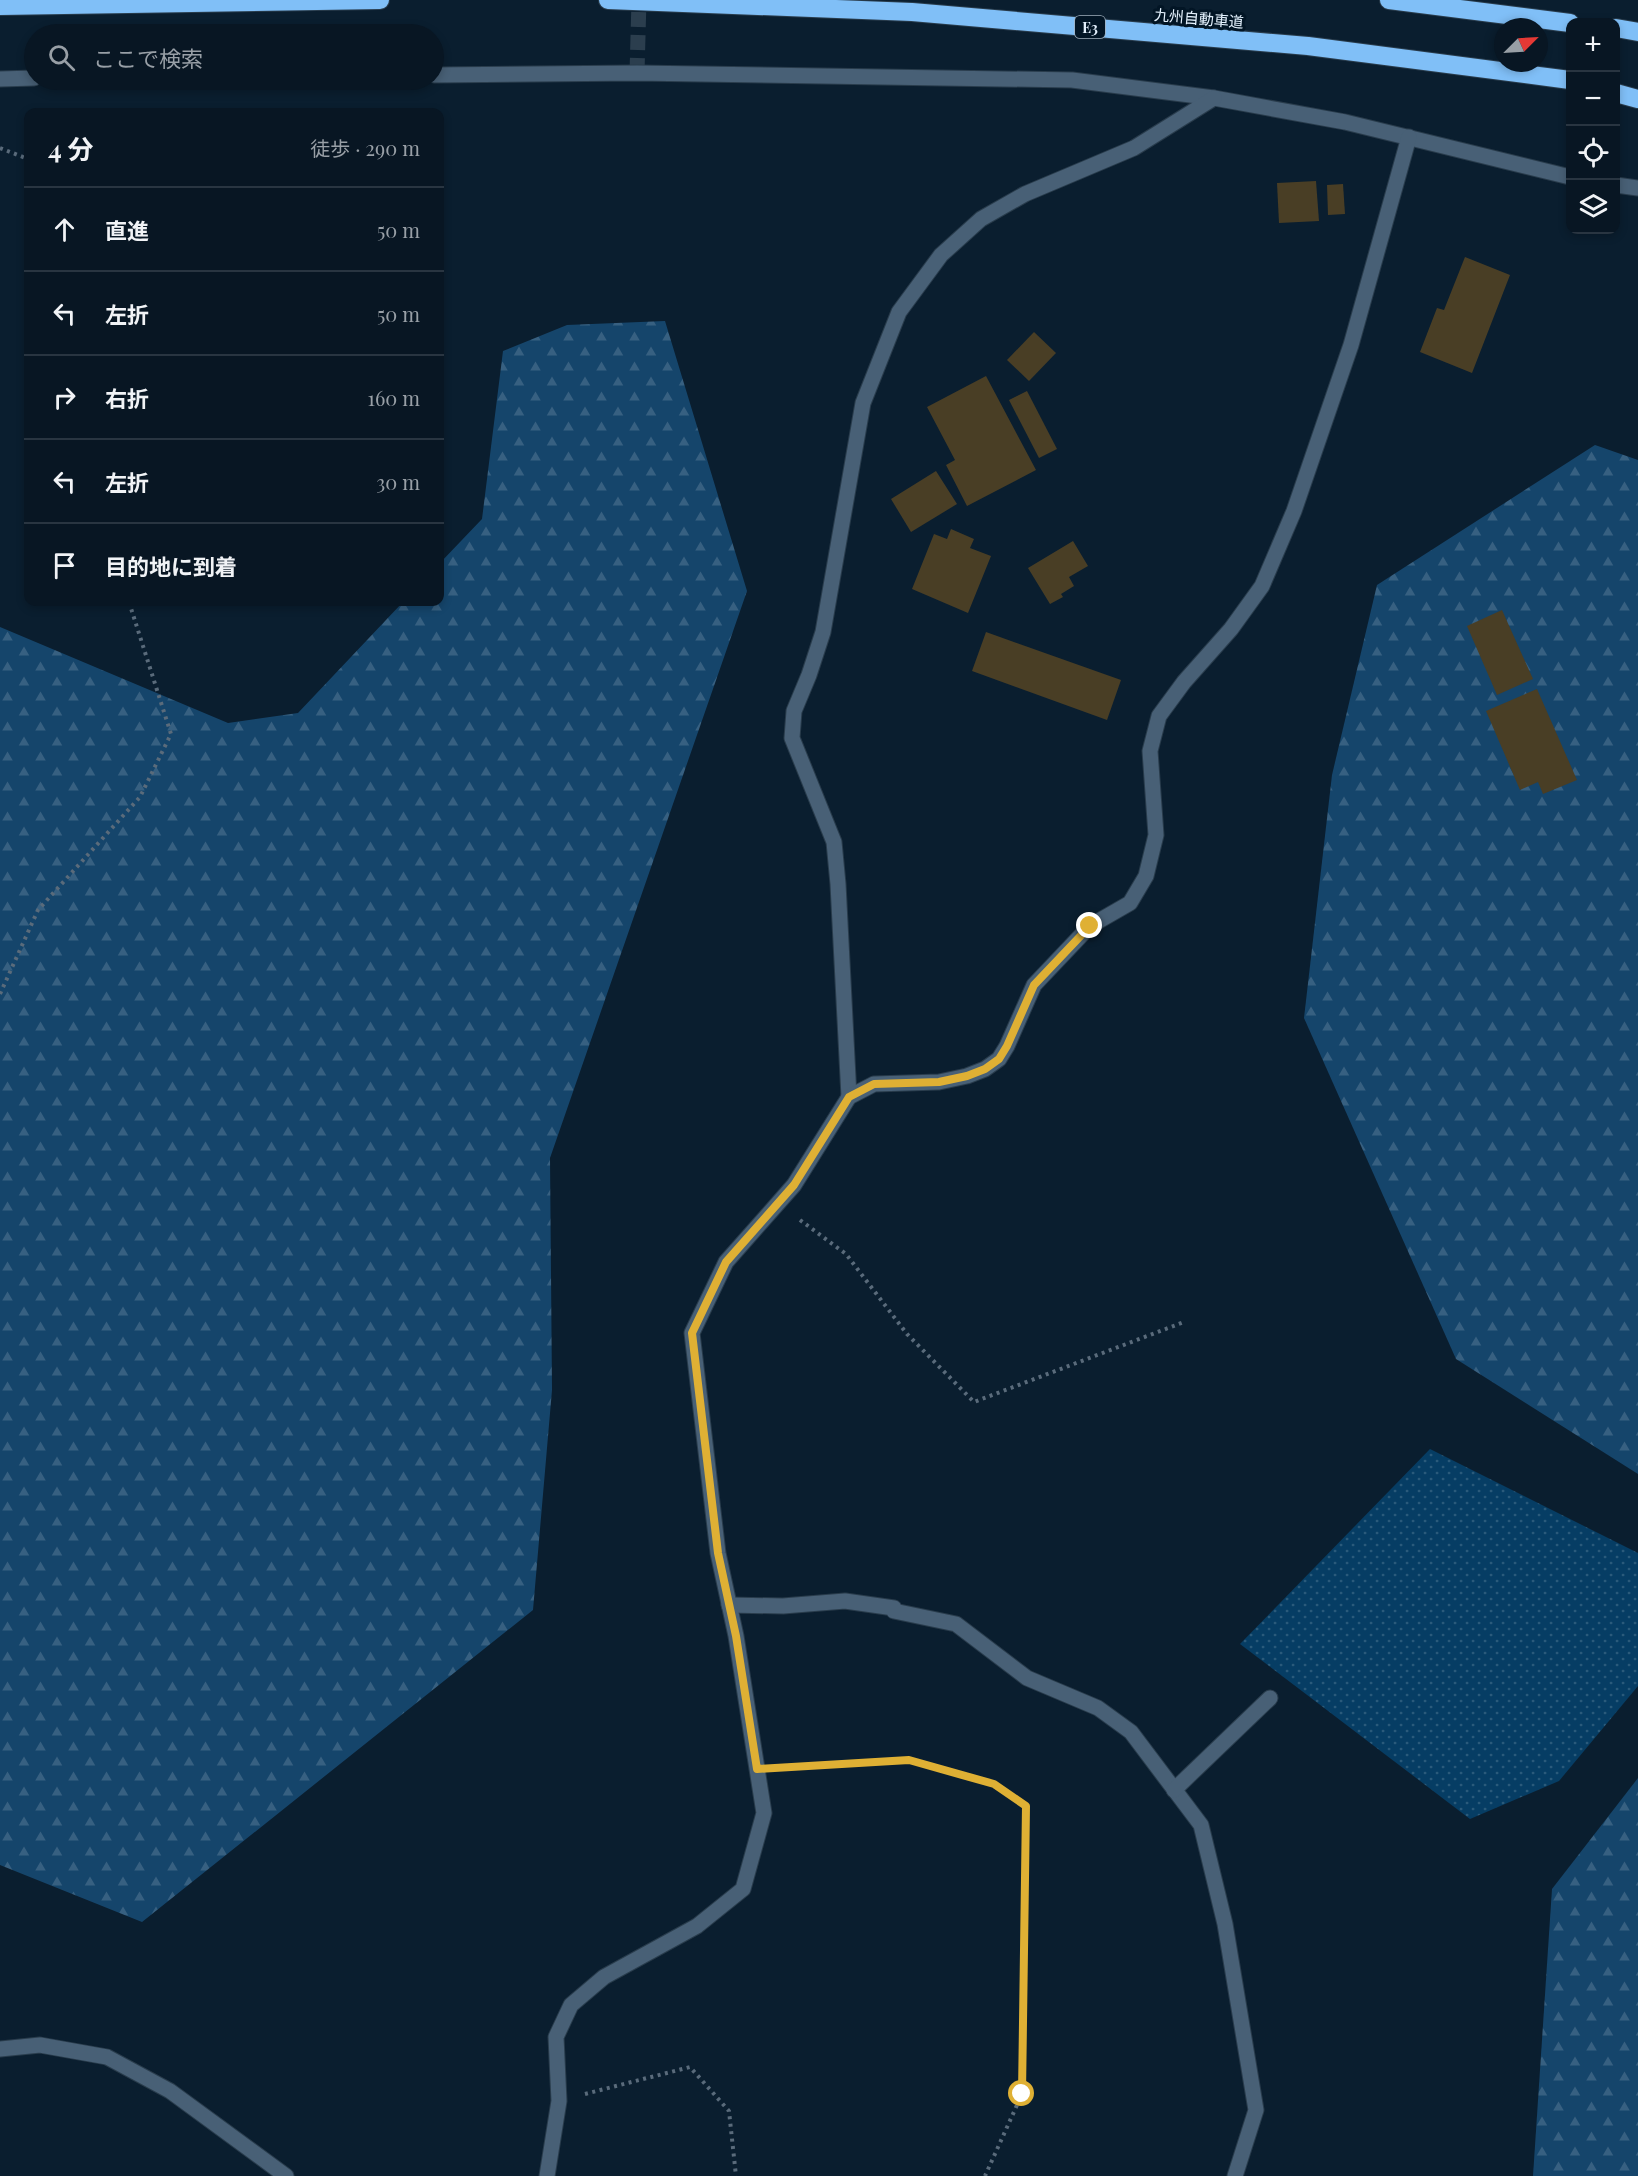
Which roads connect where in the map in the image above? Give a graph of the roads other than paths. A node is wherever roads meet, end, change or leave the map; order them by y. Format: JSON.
{"nodes":[{"id":1,"x":380,"y":0,"type":"edge"},
{"id":2,"x":608,"y":0,"type":"edge"},
{"id":3,"x":1389,"y":0,"type":"edge"},
{"id":4,"x":0,"y":6,"type":"edge"},
{"id":5,"x":1566,"y":22,"type":"edge"},
{"id":6,"x":1620,"y":29,"type":"edge"},
{"id":7,"x":1638,"y":32,"type":"edge"},
{"id":8,"x":444,"y":75,"type":"edge"},
{"id":9,"x":24,"y":78,"type":"edge"},
{"id":10,"x":0,"y":79,"type":"edge"},
{"id":11,"x":1566,"y":79,"type":"edge"},
{"id":12,"x":1620,"y":88,"type":"edge"},
{"id":13,"x":1638,"y":91,"type":"edge"},
{"id":14,"x":1620,"y":94,"type":"edge"},
{"id":15,"x":1214,"y":98,"type":"junction"},
{"id":16,"x":1638,"y":99,"type":"edge"},
{"id":17,"x":1409,"y":137,"type":"junction"},
{"id":18,"x":1566,"y":176,"type":"edge"},
{"id":19,"x":1620,"y":186,"type":"edge"},
{"id":20,"x":1638,"y":188,"type":"edge"},
{"id":21,"x":849,"y":1097,"type":"junction"},
{"id":22,"x":729,"y":1605,"type":"junction"},
{"id":23,"x":1270,"y":1698,"type":"dead end"},
{"id":24,"x":1174,"y":1790,"type":"junction"},
{"id":25,"x":0,"y":2049,"type":"edge"},
{"id":26,"x":286,"y":2176,"type":"edge"},
{"id":27,"x":547,"y":2176,"type":"edge"},
{"id":28,"x":1235,"y":2176,"type":"edge"}],
"edges":[{"from":1,"to":4,"type":"highway"},
{"from":2,"to":11,"type":"highway","name":"九州自動車道","number":"E3"},
{"from":3,"to":5,"type":"highway"},
{"from":6,"to":7,"type":"highway"},
{"from":8,"to":15,"type":"street"},
{"from":9,"to":10,"type":"street"},
{"from":12,"to":13,"type":"highway"},
{"from":14,"to":16,"type":"highway"},
{"from":15,"to":17,"type":"street"},
{"from":15,"to":21,"type":"street"},
{"from":17,"to":18,"type":"street"},
{"from":17,"to":21,"type":"street"},
{"from":19,"to":20,"type":"street"},
{"from":21,"to":22,"type":"street"},
{"from":22,"to":24,"type":"street"},
{"from":22,"to":27,"type":"street"},
{"from":23,"to":24,"type":"street"},
{"from":24,"to":28,"type":"street"},
{"from":25,"to":26,"type":"street"}]}
